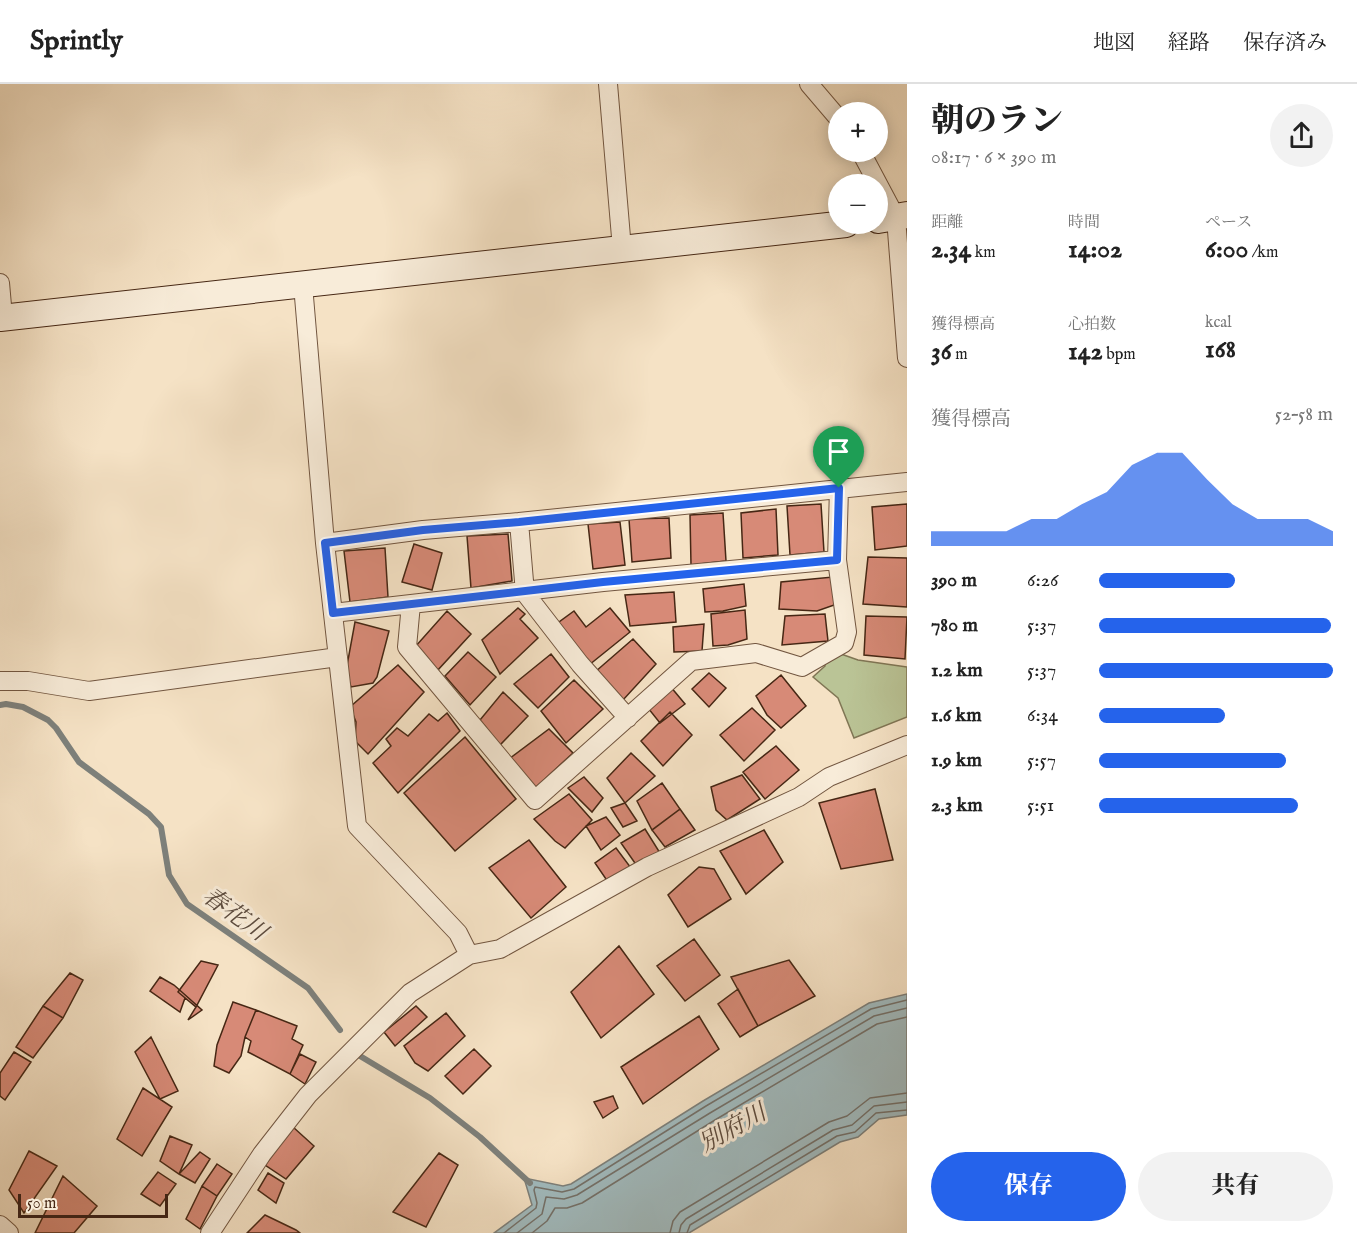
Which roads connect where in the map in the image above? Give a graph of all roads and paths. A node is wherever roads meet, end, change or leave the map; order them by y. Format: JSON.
{"nodes":[{"id":1,"x":608,"y":84,"type":"edge"},
{"id":2,"x":809,"y":84,"type":"edge"},
{"id":3,"x":828,"y":106,"type":"edge"},
{"id":4,"x":866,"y":162,"type":"edge"},
{"id":5,"x":894,"y":218,"type":"edge"},
{"id":6,"x":828,"y":226,"type":"edge"},
{"id":7,"x":622,"y":249,"type":"junction"},
{"id":8,"x":0,"y":284,"type":"edge"},
{"id":9,"x":303,"y":285,"type":"junction"},
{"id":10,"x":2,"y":317,"type":"edge"},
{"id":11,"x":907,"y":358,"type":"edge"},
{"id":12,"x":907,"y":482,"type":"edge"},
{"id":13,"x":839,"y":488,"type":"junction"},
{"id":14,"x":519,"y":522,"type":"junction"},
{"id":15,"x":325,"y":543,"type":"junction"},
{"id":16,"x":837,"y":560,"type":"junction"},
{"id":17,"x":525,"y":593,"type":"junction"},
{"id":18,"x":411,"y":604,"type":"junction"},
{"id":19,"x":333,"y":613,"type":"junction"},
{"id":20,"x":338,"y":657,"type":"junction"},
{"id":21,"x":0,"y":681,"type":"edge"},
{"id":22,"x":628,"y":718,"type":"junction"},
{"id":23,"x":907,"y":745,"type":"edge"},
{"id":24,"x":469,"y":956,"type":"junction"},
{"id":25,"x":0,"y":1225,"type":"edge"},
{"id":26,"x":9,"y":1233,"type":"edge"},
{"id":27,"x":210,"y":1233,"type":"edge"}],
"edges":[{"from":1,"to":7,"type":"street"},
{"from":2,"to":3,"type":"street"},
{"from":4,"to":5,"type":"street"},
{"from":5,"to":11,"type":"street"},
{"from":6,"to":7,"type":"street"},
{"from":7,"to":9,"type":"street"},
{"from":8,"to":10,"type":"street"},
{"from":9,"to":10,"type":"street"},
{"from":9,"to":15,"type":"street"},
{"from":12,"to":13,"type":"street"},
{"from":13,"to":14,"type":"street"},
{"from":13,"to":16,"type":"street"},
{"from":14,"to":15,"type":"street"},
{"from":14,"to":17,"type":"street"},
{"from":15,"to":19,"type":"street"},
{"from":16,"to":17,"type":"street"},
{"from":16,"to":22,"type":"street"},
{"from":17,"to":18,"type":"street"},
{"from":17,"to":22,"type":"street"},
{"from":18,"to":19,"type":"street"},
{"from":18,"to":22,"type":"street"},
{"from":19,"to":20,"type":"street"},
{"from":20,"to":21,"type":"street"},
{"from":20,"to":24,"type":"street"},
{"from":23,"to":24,"type":"street"},
{"from":24,"to":27,"type":"street"},
{"from":25,"to":26,"type":"street"}]}
